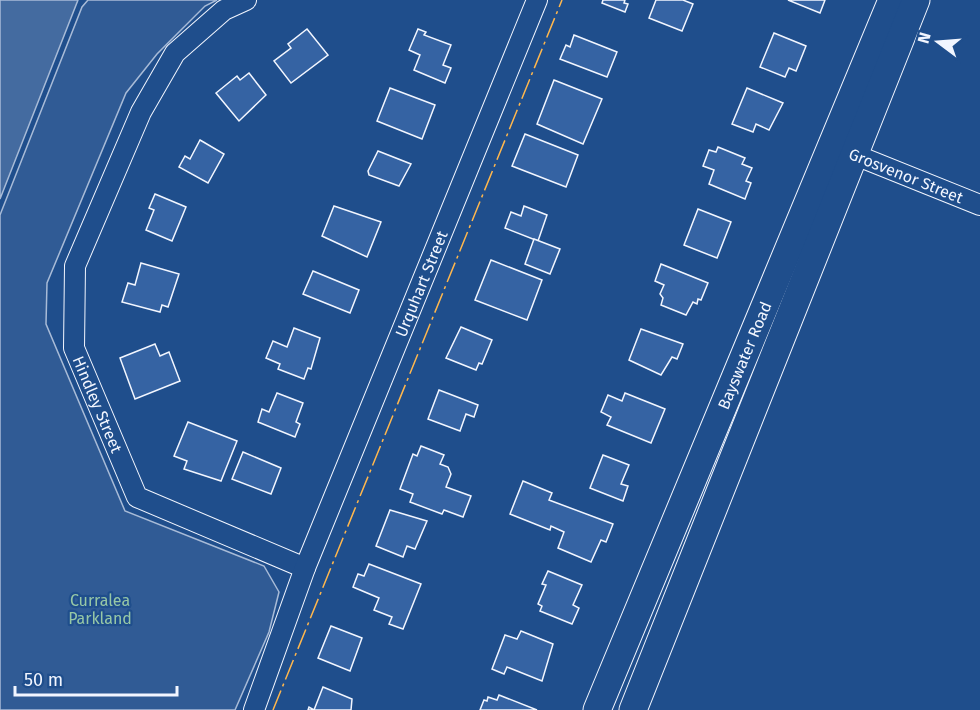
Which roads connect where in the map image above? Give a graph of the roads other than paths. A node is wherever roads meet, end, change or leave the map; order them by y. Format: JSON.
{"nodes":[{"id":1,"x":246,"y":0,"type":"edge"},
{"id":2,"x":537,"y":0,"type":"edge"},
{"id":3,"x":892,"y":0,"type":"edge"},
{"id":4,"x":916,"y":0,"type":"edge"},
{"id":5,"x":842,"y":150,"type":"junction"},
{"id":6,"x":980,"y":205,"type":"edge"},
{"id":7,"x":305,"y":568,"type":"junction"},
{"id":8,"x":254,"y":710,"type":"edge"},
{"id":9,"x":597,"y":710,"type":"edge"},
{"id":10,"x":633,"y":710,"type":"edge"}],
"edges":[{"from":1,"to":7,"type":"street","name":"Hindley Street"},
{"from":2,"to":7,"type":"street","name":"Urquhart Street"},
{"from":3,"to":5,"type":"main road","name":"Bayswater Road"},
{"from":4,"to":5,"type":"main road","name":"Bayswater Road"},
{"from":5,"to":6,"type":"street","name":"Grosvenor Street"},
{"from":5,"to":9,"type":"main road","name":"Bayswater Road"},
{"from":5,"to":10,"type":"main road","name":"Bayswater Road"},
{"from":7,"to":8,"type":"street"}]}
